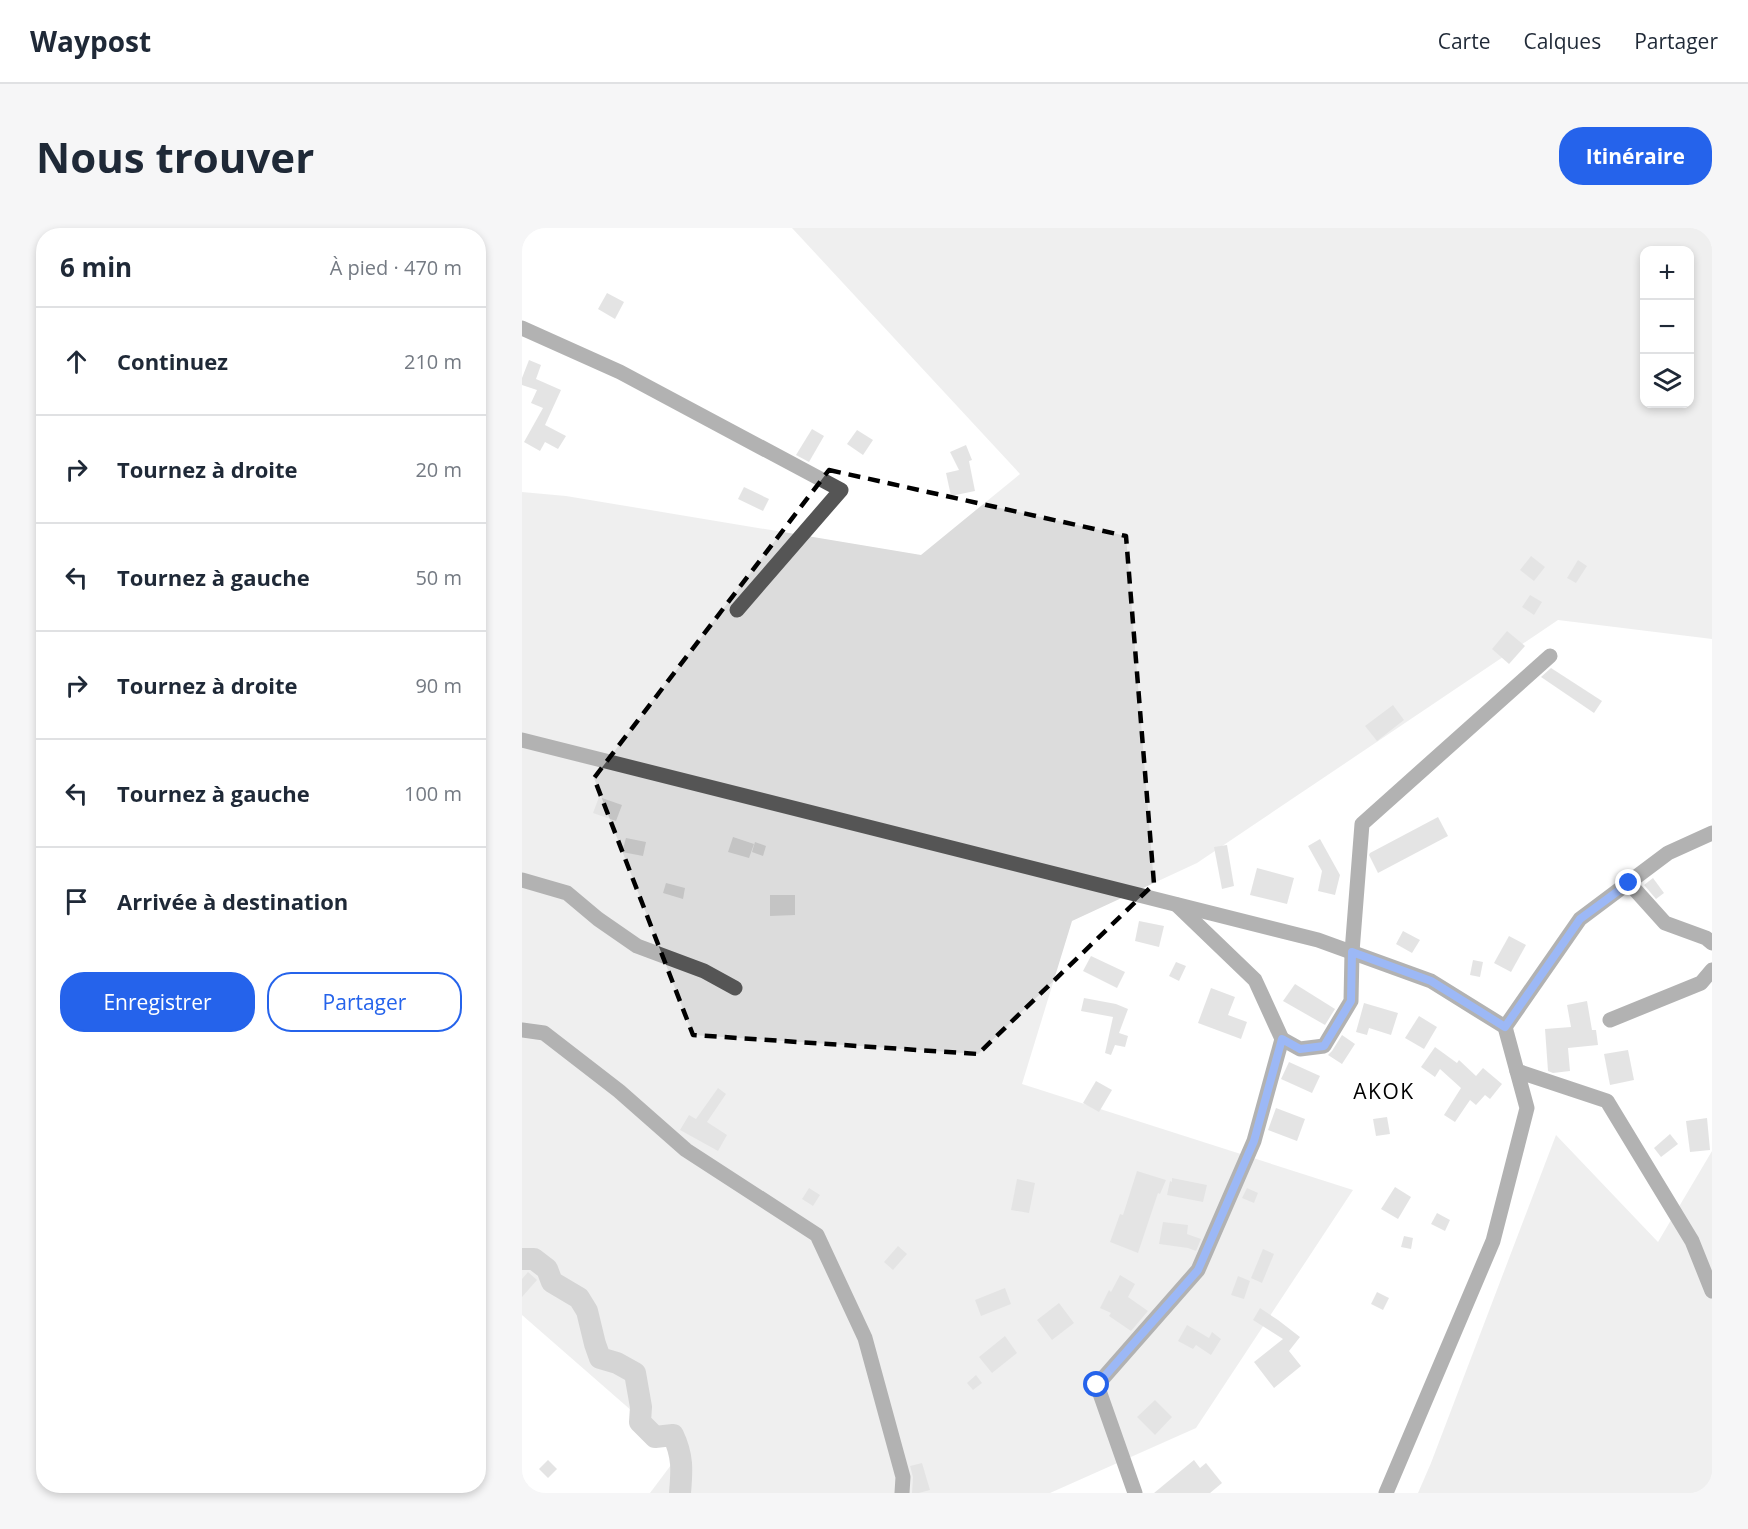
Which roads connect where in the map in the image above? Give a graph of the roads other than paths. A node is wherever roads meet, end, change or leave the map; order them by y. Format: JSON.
{"nodes":[{"id":1,"x":522,"y":328,"type":"edge"},
{"id":2,"x":737,"y":610,"type":"dead end"},
{"id":3,"x":1550,"y":656,"type":"dead end"},
{"id":4,"x":522,"y":740,"type":"edge"},
{"id":5,"x":1712,"y":833,"type":"edge"},
{"id":6,"x":522,"y":880,"type":"edge"},
{"id":7,"x":1629,"y":883,"type":"junction"},
{"id":8,"x":1177,"y":904,"type":"junction"},
{"id":9,"x":1712,"y":944,"type":"edge"},
{"id":10,"x":1352,"y":952,"type":"junction"},
{"id":11,"x":1712,"y":970,"type":"edge"},
{"id":12,"x":735,"y":988,"type":"dead end"},
{"id":13,"x":1610,"y":1020,"type":"dead end"},
{"id":14,"x":1505,"y":1027,"type":"junction"},
{"id":15,"x":522,"y":1030,"type":"edge"},
{"id":16,"x":1282,"y":1039,"type":"junction"},
{"id":17,"x":1517,"y":1071,"type":"junction"},
{"id":18,"x":1712,"y":1291,"type":"edge"},
{"id":19,"x":902,"y":1493,"type":"edge"},
{"id":20,"x":1135,"y":1493,"type":"edge"},
{"id":21,"x":1386,"y":1493,"type":"edge"}],
"edges":[{"from":1,"to":2,"type":"street"},
{"from":3,"to":10,"type":"street"},
{"from":4,"to":8,"type":"street"},
{"from":5,"to":7,"type":"street"},
{"from":6,"to":12,"type":"street"},
{"from":7,"to":9,"type":"street"},
{"from":7,"to":14,"type":"street"},
{"from":8,"to":10,"type":"street"},
{"from":8,"to":16,"type":"street"},
{"from":10,"to":14,"type":"street"},
{"from":10,"to":16,"type":"street"},
{"from":11,"to":13,"type":"street"},
{"from":14,"to":17,"type":"street"},
{"from":15,"to":19,"type":"street"},
{"from":16,"to":20,"type":"street"},
{"from":17,"to":18,"type":"street"},
{"from":17,"to":21,"type":"street"}]}
